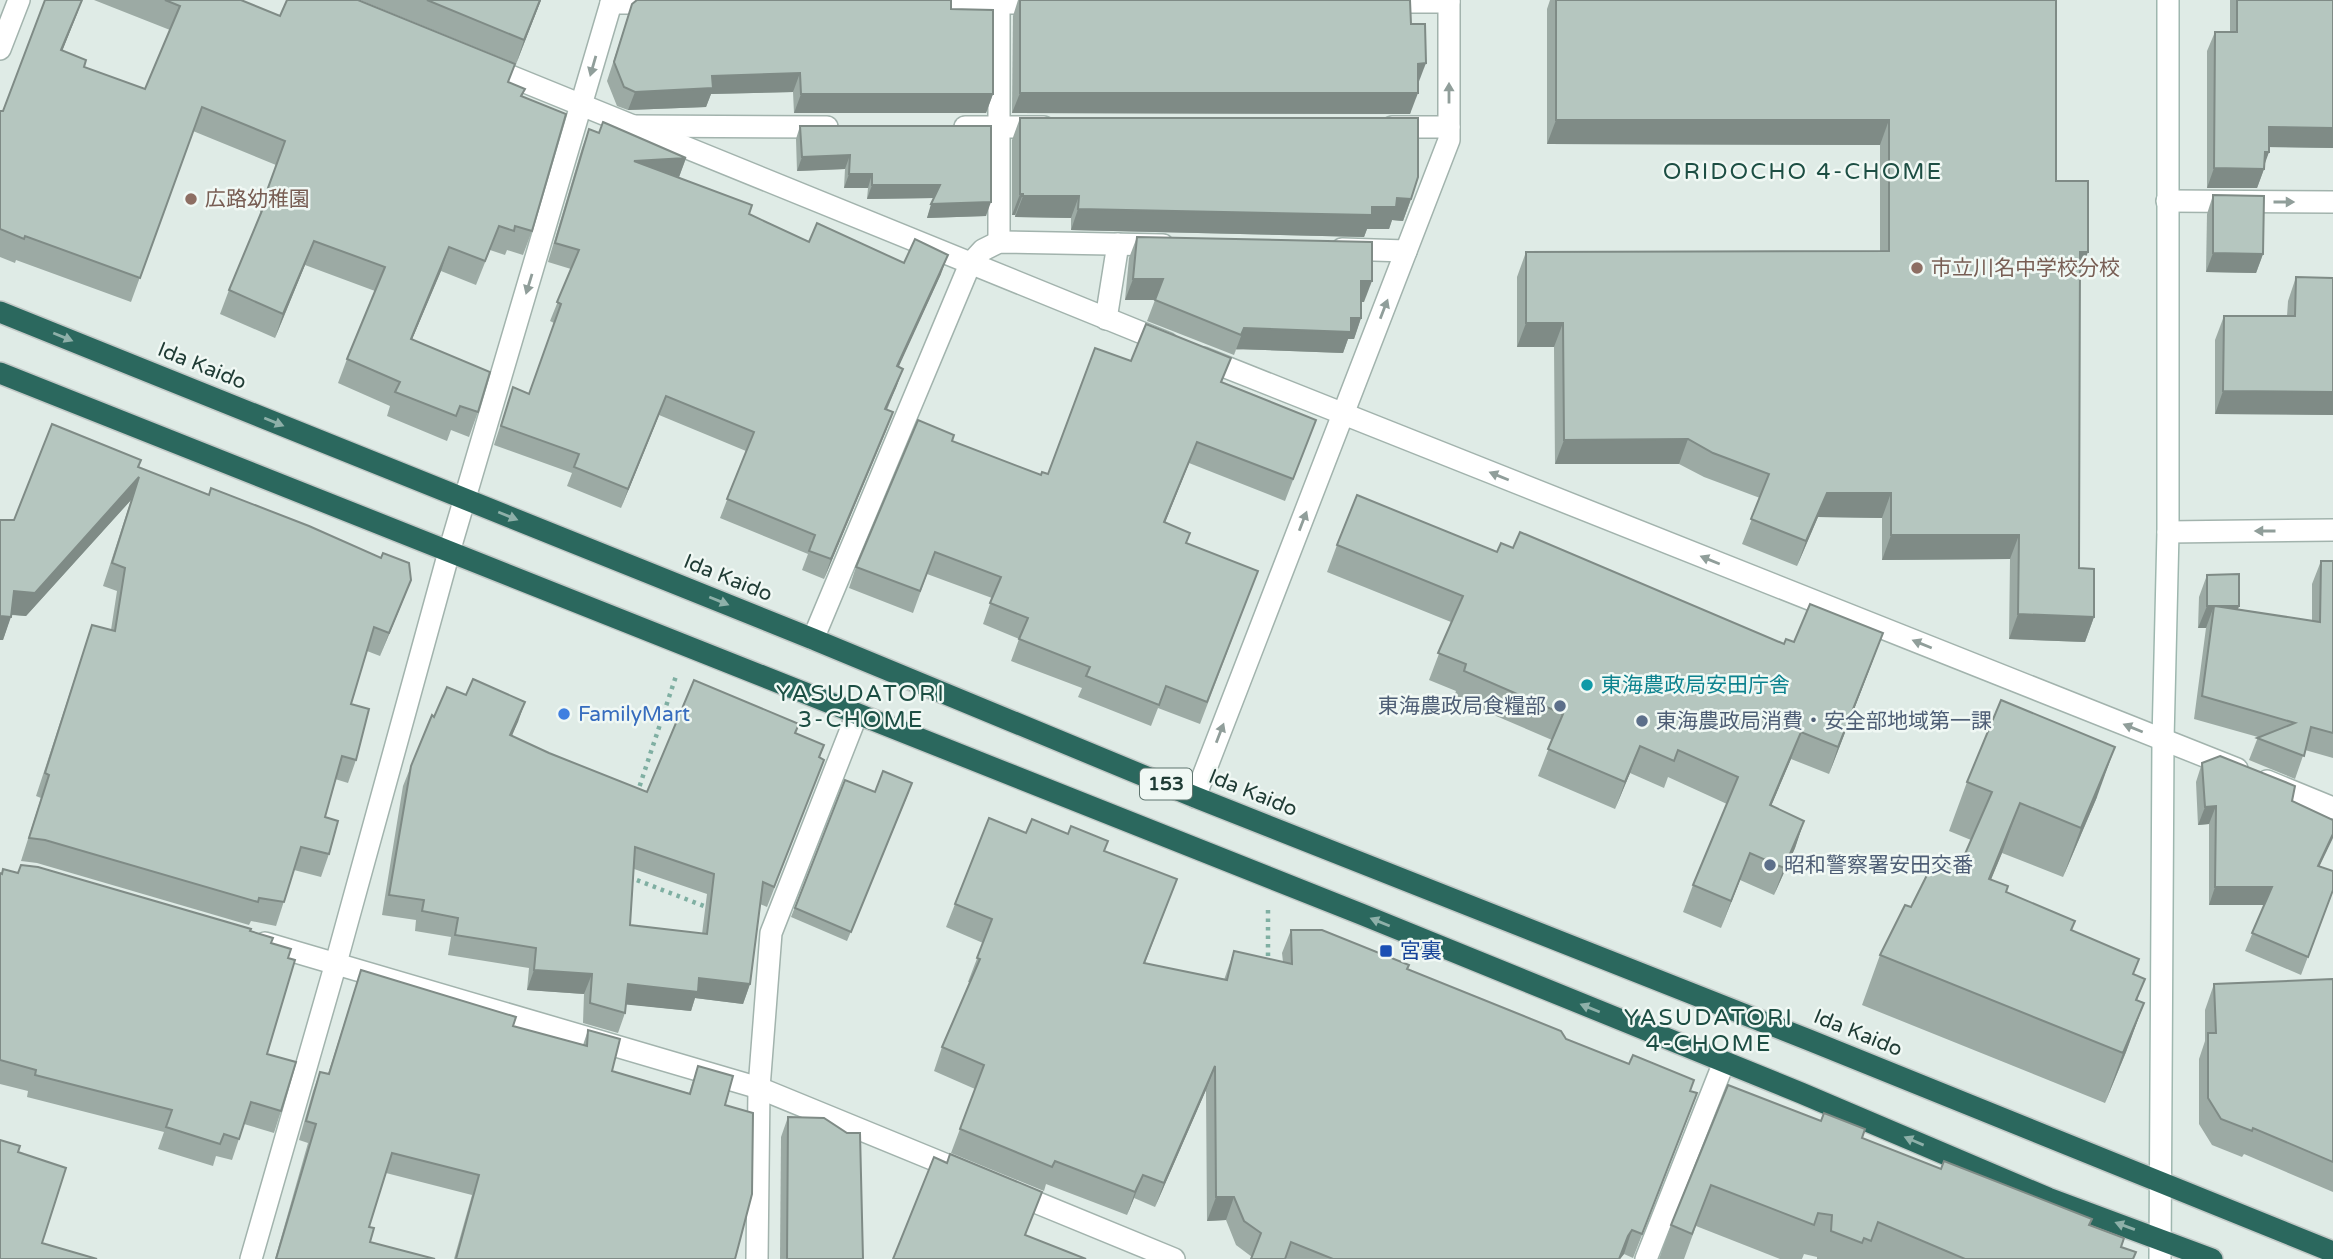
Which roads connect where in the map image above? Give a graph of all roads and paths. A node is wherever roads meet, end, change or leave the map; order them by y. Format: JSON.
{"nodes":[{"id":1,"x":19,"y":0,"type":"edge"},
{"id":2,"x":2168,"y":0,"type":"edge"},
{"id":3,"x":612,"y":1,"type":"edge"},
{"id":4,"x":999,"y":1,"type":"edge"},
{"id":5,"x":1449,"y":1,"type":"edge"},
{"id":6,"x":1367,"y":2,"type":"edge"},
{"id":7,"x":680,"y":3,"type":"edge"},
{"id":8,"x":902,"y":3,"type":"edge"},
{"id":9,"x":1068,"y":3,"type":"edge"},
{"id":10,"x":0,"y":49,"type":"edge"},
{"id":11,"x":466,"y":58,"type":"edge"},
{"id":12,"x":582,"y":106,"type":"junction"},
{"id":13,"x":630,"y":126,"type":"junction"},
{"id":14,"x":849,"y":127,"type":"edge"},
{"id":15,"x":945,"y":127,"type":"edge"},
{"id":16,"x":1000,"y":127,"type":"junction"},
{"id":17,"x":1068,"y":127,"type":"edge"},
{"id":18,"x":1367,"y":127,"type":"edge"},
{"id":19,"x":1449,"y":127,"type":"junction"},
{"id":20,"x":2167,"y":201,"type":"junction"},
{"id":21,"x":2333,"y":202,"type":"edge"},
{"id":22,"x":999,"y":242,"type":"junction"},
{"id":23,"x":1118,"y":244,"type":"junction"},
{"id":24,"x":1186,"y":246,"type":"edge"},
{"id":25,"x":1324,"y":249,"type":"edge"},
{"id":26,"x":1406,"y":251,"type":"junction"},
{"id":27,"x":970,"y":264,"type":"junction"},
{"id":28,"x":0,"y":312,"type":"edge"},
{"id":29,"x":1106,"y":318,"type":"junction"},
{"id":30,"x":0,"y":373,"type":"edge"},
{"id":31,"x":1344,"y":415,"type":"junction"},
{"id":32,"x":465,"y":498,"type":"junction"},
{"id":33,"x":2333,"y":530,"type":"edge"},
{"id":34,"x":2168,"y":532,"type":"junction"},
{"id":35,"x":449,"y":552,"type":"junction"},
{"id":36,"x":814,"y":639,"type":"junction"},
{"id":37,"x":686,"y":646,"type":"junction"},
{"id":38,"x":857,"y":714,"type":"junction"},
{"id":39,"x":2164,"y":740,"type":"junction"},
{"id":40,"x":1195,"y":797,"type":"junction"},
{"id":41,"x":634,"y":803,"type":"edge"},
{"id":42,"x":2333,"y":807,"type":"edge"},
{"id":43,"x":619,"y":873,"type":"edge"},
{"id":44,"x":1268,"y":878,"type":"junction"},
{"id":45,"x":721,"y":913,"type":"edge"},
{"id":46,"x":244,"y":936,"type":"edge"},
{"id":47,"x":336,"y":963,"type":"junction"},
{"id":48,"x":1268,"y":972,"type":"edge"},
{"id":49,"x":1724,"y":1062,"type":"junction"},
{"id":50,"x":759,"y":1088,"type":"junction"},
{"id":51,"x":973,"y":1176,"type":"edge"},
{"id":52,"x":2161,"y":1182,"type":"junction"},
{"id":53,"x":998,"y":1186,"type":"edge"},
{"id":54,"x":2160,"y":1249,"type":"edge"},
{"id":55,"x":2333,"y":1252,"type":"edge"},
{"id":56,"x":251,"y":1259,"type":"edge"},
{"id":57,"x":757,"y":1259,"type":"edge"},
{"id":58,"x":1174,"y":1259,"type":"edge"},
{"id":59,"x":1646,"y":1259,"type":"edge"},
{"id":60,"x":2212,"y":1259,"type":"edge"}],
"edges":[{"from":1,"to":10,"type":"street"},
{"from":2,"to":20,"type":"street"},
{"from":3,"to":7,"type":"street"},
{"from":3,"to":12,"type":"street","one_way":true},
{"from":4,"to":8,"type":"street"},
{"from":4,"to":9,"type":"street"},
{"from":4,"to":16,"type":"street"},
{"from":5,"to":6,"type":"street"},
{"from":19,"to":5,"type":"street","one_way":true},
{"from":11,"to":12,"type":"street"},
{"from":12,"to":13,"type":"street"},
{"from":12,"to":32,"type":"street","one_way":true},
{"from":13,"to":14,"type":"street"},
{"from":13,"to":27,"type":"street"},
{"from":15,"to":16,"type":"street"},
{"from":16,"to":17,"type":"street"},
{"from":16,"to":22,"type":"street"},
{"from":18,"to":19,"type":"street"},
{"from":19,"to":26,"type":"street"},
{"from":20,"to":21,"type":"street","one_way":true},
{"from":20,"to":34,"type":"street"},
{"from":22,"to":23,"type":"street"},
{"from":22,"to":27,"type":"street"},
{"from":23,"to":24,"type":"street"},
{"from":23,"to":29,"type":"street"},
{"from":25,"to":26,"type":"street"},
{"from":31,"to":26,"type":"street","one_way":true},
{"from":27,"to":29,"type":"street"},
{"from":27,"to":36,"type":"street"},
{"from":28,"to":32,"type":"highway","name":"Ida Kaido","number":"153","one_way":true},
{"from":29,"to":31,"type":"street"},
{"from":30,"to":35,"type":"highway","number":"153"},
{"from":39,"to":31,"type":"street","one_way":true},
{"from":40,"to":31,"type":"street","one_way":true},
{"from":32,"to":35,"type":"street"},
{"from":32,"to":36,"type":"highway","name":"Ida Kaido","number":"153","one_way":true},
{"from":33,"to":34,"type":"street","one_way":true},
{"from":34,"to":39,"type":"street"},
{"from":35,"to":37,"type":"highway","number":"153"},
{"from":35,"to":47,"type":"street"},
{"from":36,"to":40,"type":"highway","name":"Ida Kaido","number":"153"},
{"from":37,"to":38,"type":"highway","number":"153"},
{"from":37,"to":41,"type":"path"},
{"from":38,"to":44,"type":"highway","number":"153"},
{"from":38,"to":50,"type":"street"},
{"from":39,"to":42,"type":"street"},
{"from":39,"to":52,"type":"street"},
{"from":40,"to":52,"type":"highway","name":"Ida Kaido","number":"153"},
{"from":43,"to":45,"type":"path"},
{"from":44,"to":48,"type":"path"},
{"from":49,"to":44,"type":"highway","number":"153","one_way":true},
{"from":46,"to":47,"type":"street"},
{"from":47,"to":50,"type":"street"},
{"from":47,"to":56,"type":"street"},
{"from":54,"to":49,"type":"highway","number":"153","one_way":true},
{"from":49,"to":59,"type":"street"},
{"from":50,"to":51,"type":"street"},
{"from":50,"to":57,"type":"street"},
{"from":52,"to":54,"type":"street"},
{"from":52,"to":55,"type":"highway","name":"Ida Kaido","number":"153"},
{"from":53,"to":58,"type":"street"},
{"from":54,"to":60,"type":"highway","number":"153"}]}
